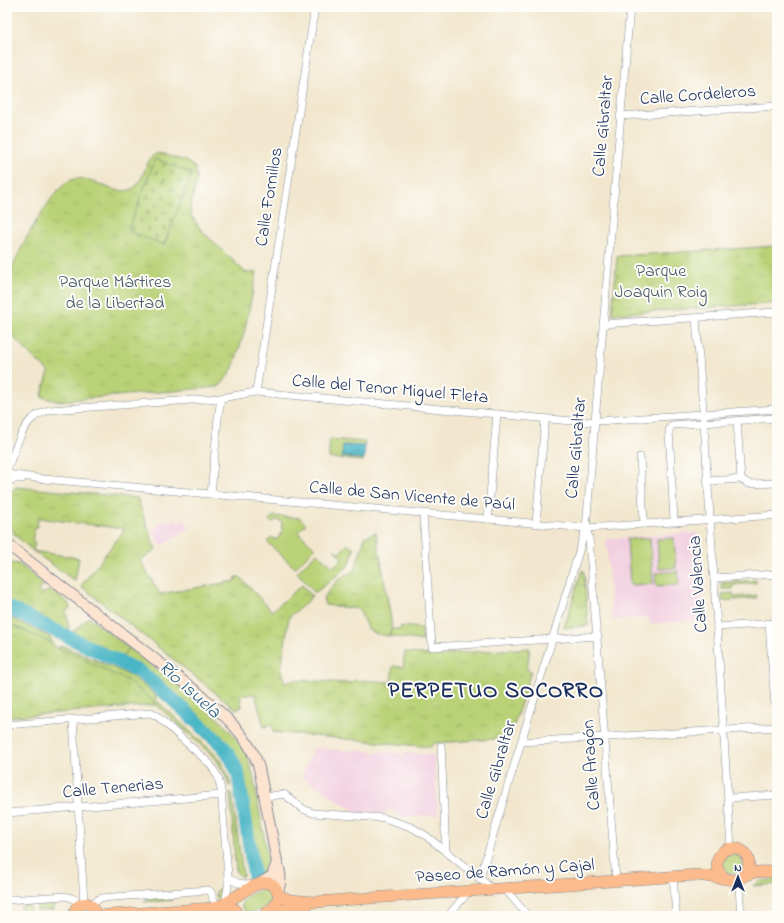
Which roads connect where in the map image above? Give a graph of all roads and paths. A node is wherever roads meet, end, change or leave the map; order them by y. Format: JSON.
{"nodes":[{"id":1,"x":315,"y":7,"type":"edge"},
{"id":2,"x":630,"y":7,"type":"edge"},
{"id":3,"x":777,"y":106,"type":"edge"},
{"id":4,"x":620,"y":116,"type":"junction"},
{"id":5,"x":777,"y":312,"type":"edge"},
{"id":6,"x":696,"y":318,"type":"junction"},
{"id":7,"x":603,"y":324,"type":"junction"},
{"id":8,"x":256,"y":392,"type":"junction"},
{"id":9,"x":221,"y":398,"type":"junction"},
{"id":10,"x":777,"y":409,"type":"edge"},
{"id":11,"x":497,"y":414,"type":"junction"},
{"id":12,"x":704,"y":414,"type":"junction"},
{"id":13,"x":777,"y":418,"type":"edge"},
{"id":14,"x":545,"y":419,"type":"junction"},
{"id":15,"x":737,"y":421,"type":"junction"},
{"id":16,"x":594,"y":422,"type":"junction"},
{"id":17,"x":704,"y":423,"type":"junction"},
{"id":18,"x":18,"y":443,"type":"junction"},
{"id":19,"x":640,"y":457,"type":"dead end"},
{"id":20,"x":7,"y":458,"type":"edge"},
{"id":21,"x":7,"y":470,"type":"edge"},
{"id":22,"x":7,"y":474,"type":"edge"},
{"id":23,"x":44,"y":478,"type":"junction"},
{"id":24,"x":741,"y":479,"type":"junction"},
{"id":25,"x":708,"y":481,"type":"junction"},
{"id":26,"x":7,"y":482,"type":"edge"},
{"id":27,"x":777,"y":483,"type":"edge"},
{"id":28,"x":211,"y":494,"type":"junction"},
{"id":29,"x":423,"y":514,"type":"junction"},
{"id":30,"x":777,"y":515,"type":"edge"},
{"id":31,"x":488,"y":519,"type":"junction"},
{"id":32,"x":710,"y":519,"type":"junction"},
{"id":33,"x":674,"y":521,"type":"junction"},
{"id":34,"x":536,"y":524,"type":"junction"},
{"id":35,"x":644,"y":524,"type":"junction"},
{"id":36,"x":586,"y":528,"type":"junction"},
{"id":37,"x":7,"y":544,"type":"edge"},
{"id":38,"x":591,"y":563,"type":"junction"},
{"id":39,"x":574,"y":565,"type":"junction"},
{"id":40,"x":777,"y":574,"type":"edge"},
{"id":41,"x":714,"y":578,"type":"junction"},
{"id":42,"x":773,"y":623,"type":"edge"},
{"id":43,"x":717,"y":627,"type":"junction"},
{"id":44,"x":598,"y":636,"type":"junction"},
{"id":45,"x":552,"y":640,"type":"junction"},
{"id":46,"x":775,"y":705,"type":"dead end"},
{"id":47,"x":73,"y":720,"type":"junction"},
{"id":48,"x":7,"y":726,"type":"edge"},
{"id":49,"x":777,"y":726,"type":"edge"},
{"id":50,"x":725,"y":730,"type":"junction"},
{"id":51,"x":605,"y":737,"type":"junction"},
{"id":52,"x":520,"y":742,"type":"junction"},
{"id":53,"x":441,"y":746,"type":"dead end"},
{"id":54,"x":777,"y":794,"type":"edge"},
{"id":55,"x":222,"y":795,"type":"junction"},
{"id":56,"x":265,"y":797,"type":"junction"},
{"id":57,"x":729,"y":798,"type":"junction"},
{"id":58,"x":78,"y":807,"type":"junction"},
{"id":59,"x":7,"y":813,"type":"edge"},
{"id":60,"x":731,"y":848,"type":"junction"},
{"id":61,"x":446,"y":852,"type":"junction"},
{"id":62,"x":747,"y":856,"type":"junction"},
{"id":63,"x":277,"y":862,"type":"junction"},
{"id":64,"x":717,"y":862,"type":"junction"},
{"id":65,"x":777,"y":864,"type":"edge"},
{"id":66,"x":777,"y":871,"type":"edge"},
{"id":67,"x":696,"y":875,"type":"junction"},
{"id":68,"x":673,"y":876,"type":"junction"},
{"id":69,"x":228,"y":878,"type":"junction"},
{"id":70,"x":480,"y":878,"type":"junction"},
{"id":71,"x":735,"y":878,"type":"junction"},
{"id":72,"x":616,"y":881,"type":"junction"},
{"id":73,"x":257,"y":884,"type":"junction"},
{"id":74,"x":500,"y":890,"type":"junction"},
{"id":75,"x":468,"y":892,"type":"junction"},
{"id":76,"x":278,"y":894,"type":"junction"},
{"id":77,"x":238,"y":896,"type":"junction"},
{"id":78,"x":7,"y":900,"type":"edge"},
{"id":79,"x":316,"y":902,"type":"junction"},
{"id":80,"x":85,"y":904,"type":"junction"},
{"id":81,"x":218,"y":907,"type":"junction"},
{"id":82,"x":302,"y":911,"type":"edge"},
{"id":83,"x":235,"y":914,"type":"edge"},
{"id":84,"x":266,"y":915,"type":"edge"},
{"id":85,"x":74,"y":916,"type":"edge"},
{"id":86,"x":96,"y":916,"type":"edge"},
{"id":87,"x":448,"y":916,"type":"edge"},
{"id":88,"x":528,"y":916,"type":"edge"},
{"id":89,"x":676,"y":916,"type":"edge"},
{"id":90,"x":741,"y":916,"type":"edge"}],
"edges":[{"from":1,"to":8,"type":"street","name":"Calle Fornillos"},
{"from":2,"to":4,"type":"street","name":"Calle Gibraltar"},
{"from":3,"to":4,"type":"street","name":"Calle Cordeleros"},
{"from":4,"to":7,"type":"street","name":"Calle Gibraltar"},
{"from":5,"to":6,"type":"street"},
{"from":6,"to":7,"type":"street"},
{"from":6,"to":12,"type":"street","name":"Calle Valencia"},
{"from":7,"to":16,"type":"street","name":"Calle Gibraltar"},
{"from":8,"to":9,"type":"street","name":"Calle del Tenor Miguel Fleta"},
{"from":8,"to":11,"type":"street","name":"Calle del Tenor Miguel Fleta"},
{"from":9,"to":18,"type":"street","name":"Calle del Tenor Miguel Fleta"},
{"from":9,"to":28,"type":"street"},
{"from":10,"to":12,"type":"street","name":"Calle del Tenor Miguel Fleta"},
{"from":11,"to":14,"type":"street","name":"Calle del Tenor Miguel Fleta"},
{"from":11,"to":31,"type":"street"},
{"from":12,"to":16,"type":"street","name":"Calle del Tenor Miguel Fleta"},
{"from":12,"to":17,"type":"street","name":"Calle Valencia"},
{"from":13,"to":15,"type":"street"},
{"from":14,"to":16,"type":"street","name":"Calle del Tenor Miguel Fleta"},
{"from":14,"to":34,"type":"street"},
{"from":15,"to":17,"type":"street"},
{"from":15,"to":24,"type":"street"},
{"from":16,"to":36,"type":"street","name":"Calle Gibraltar"},
{"from":17,"to":25,"type":"street","name":"Calle Valencia"},
{"from":17,"to":33,"type":"street"},
{"from":18,"to":20,"type":"street","name":"Calle del Tenor Miguel Fleta"},
{"from":18,"to":21,"type":"street","name":"Calle del Tenor Miguel Fleta"},
{"from":19,"to":35,"type":"street"},
{"from":22,"to":23,"type":"street","name":"Calle de San Vicente de Paúl"},
{"from":23,"to":26,"type":"street","name":"Calle de San Vicente de Paúl"},
{"from":23,"to":28,"type":"street","name":"Calle de San Vicente de Paúl"},
{"from":24,"to":25,"type":"street"},
{"from":24,"to":27,"type":"street"},
{"from":25,"to":32,"type":"street","name":"Calle Valencia"},
{"from":28,"to":29,"type":"street","name":"Calle de San Vicente de Paúl"},
{"from":29,"to":31,"type":"street","name":"Calle de San Vicente de Paúl"},
{"from":29,"to":45,"type":"street"},
{"from":30,"to":32,"type":"street","name":"Calle de San Vicente de Paúl"},
{"from":31,"to":34,"type":"street","name":"Calle de San Vicente de Paúl"},
{"from":32,"to":33,"type":"street","name":"Calle de San Vicente de Paúl"},
{"from":32,"to":41,"type":"street","name":"Calle Valencia"},
{"from":33,"to":35,"type":"street","name":"Calle de San Vicente de Paúl"},
{"from":34,"to":36,"type":"street","name":"Calle de San Vicente de Paúl"},
{"from":35,"to":36,"type":"street","name":"Calle de San Vicente de Paúl"},
{"from":36,"to":38,"type":"street","name":"Calle Aragón"},
{"from":36,"to":39,"type":"street","name":"Calle Gibraltar"},
{"from":37,"to":56,"type":"main road"},
{"from":38,"to":39,"type":"street"},
{"from":38,"to":44,"type":"street","name":"Calle Aragón"},
{"from":39,"to":45,"type":"street","name":"Calle Gibraltar"},
{"from":40,"to":41,"type":"street"},
{"from":41,"to":43,"type":"street","name":"Calle Valencia"},
{"from":42,"to":43,"type":"street"},
{"from":42,"to":46,"type":"street"},
{"from":43,"to":50,"type":"street","name":"Calle Valencia"},
{"from":44,"to":45,"type":"street"},
{"from":44,"to":51,"type":"street","name":"Calle Aragón"},
{"from":45,"to":52,"type":"street","name":"Calle Gibraltar"},
{"from":47,"to":48,"type":"street"},
{"from":47,"to":55,"type":"street"},
{"from":47,"to":58,"type":"street"},
{"from":49,"to":50,"type":"street"},
{"from":50,"to":51,"type":"street"},
{"from":50,"to":57,"type":"street","name":"Calle Valencia"},
{"from":51,"to":52,"type":"street"},
{"from":51,"to":72,"type":"street","name":"Calle Aragón"},
{"from":52,"to":70,"type":"street","name":"Calle Gibraltar"},
{"from":53,"to":61,"type":"street"},
{"from":54,"to":57,"type":"street"},
{"from":55,"to":58,"type":"street","name":"Calle Tenerias"},
{"from":55,"to":69,"type":"street"},
{"from":56,"to":61,"type":"street"},
{"from":56,"to":63,"type":"main road"},
{"from":57,"to":60,"type":"street","name":"Calle Valencia"},
{"from":58,"to":59,"type":"street","name":"Calle Tenerias"},
{"from":58,"to":80,"type":"street"},
{"from":60,"to":62,"type":"main road"},
{"from":60,"to":64,"type":"main road"},
{"from":61,"to":70,"type":"street"},
{"from":62,"to":65,"type":"main road"},
{"from":62,"to":71,"type":"main road"},
{"from":63,"to":73,"type":"main road"},
{"from":63,"to":76,"type":"main road"},
{"from":64,"to":67,"type":"main road","name":"Paseo de Ramón y Cajal"},
{"from":64,"to":71,"type":"main road"},
{"from":66,"to":71,"type":"main road","name":"Paseo de Ramón y Cajal"},
{"from":67,"to":68,"type":"main road","name":"Paseo de Ramón y Cajal"},
{"from":67,"to":71,"type":"main road","name":"Paseo de Ramón y Cajal"},
{"from":68,"to":72,"type":"main road","name":"Paseo de Ramón y Cajal"},
{"from":68,"to":89,"type":"street"},
{"from":69,"to":73,"type":"street"},
{"from":69,"to":77,"type":"street"},
{"from":69,"to":81,"type":"street"},
{"from":70,"to":74,"type":"street"},
{"from":71,"to":90,"type":"street"},
{"from":72,"to":74,"type":"main road","name":"Paseo de Ramón y Cajal"},
{"from":73,"to":76,"type":"main road","name":"Paseo de Ramón y Cajal"},
{"from":73,"to":77,"type":"main road"},
{"from":74,"to":75,"type":"main road","name":"Paseo de Ramón y Cajal"},
{"from":74,"to":88,"type":"street"},
{"from":75,"to":79,"type":"main road","name":"Paseo de Ramón y Cajal"},
{"from":75,"to":87,"type":"street"},
{"from":76,"to":79,"type":"main road","name":"Paseo de Ramón y Cajal"},
{"from":76,"to":84,"type":"main road","name":"Paseo de Ramón y Cajal"},
{"from":77,"to":81,"type":"main road"},
{"from":77,"to":83,"type":"main road"},
{"from":78,"to":80,"type":"street"},
{"from":79,"to":82,"type":"main road","name":"Paseo de Ramón y Cajal"},
{"from":80,"to":81,"type":"street"},
{"from":80,"to":85,"type":"main road"},
{"from":80,"to":86,"type":"main road"},
{"from":81,"to":83,"type":"main road"},
{"from":81,"to":86,"type":"main road"},
{"from":82,"to":84,"type":"main road","name":"Paseo de Ramón y Cajal"}]}
